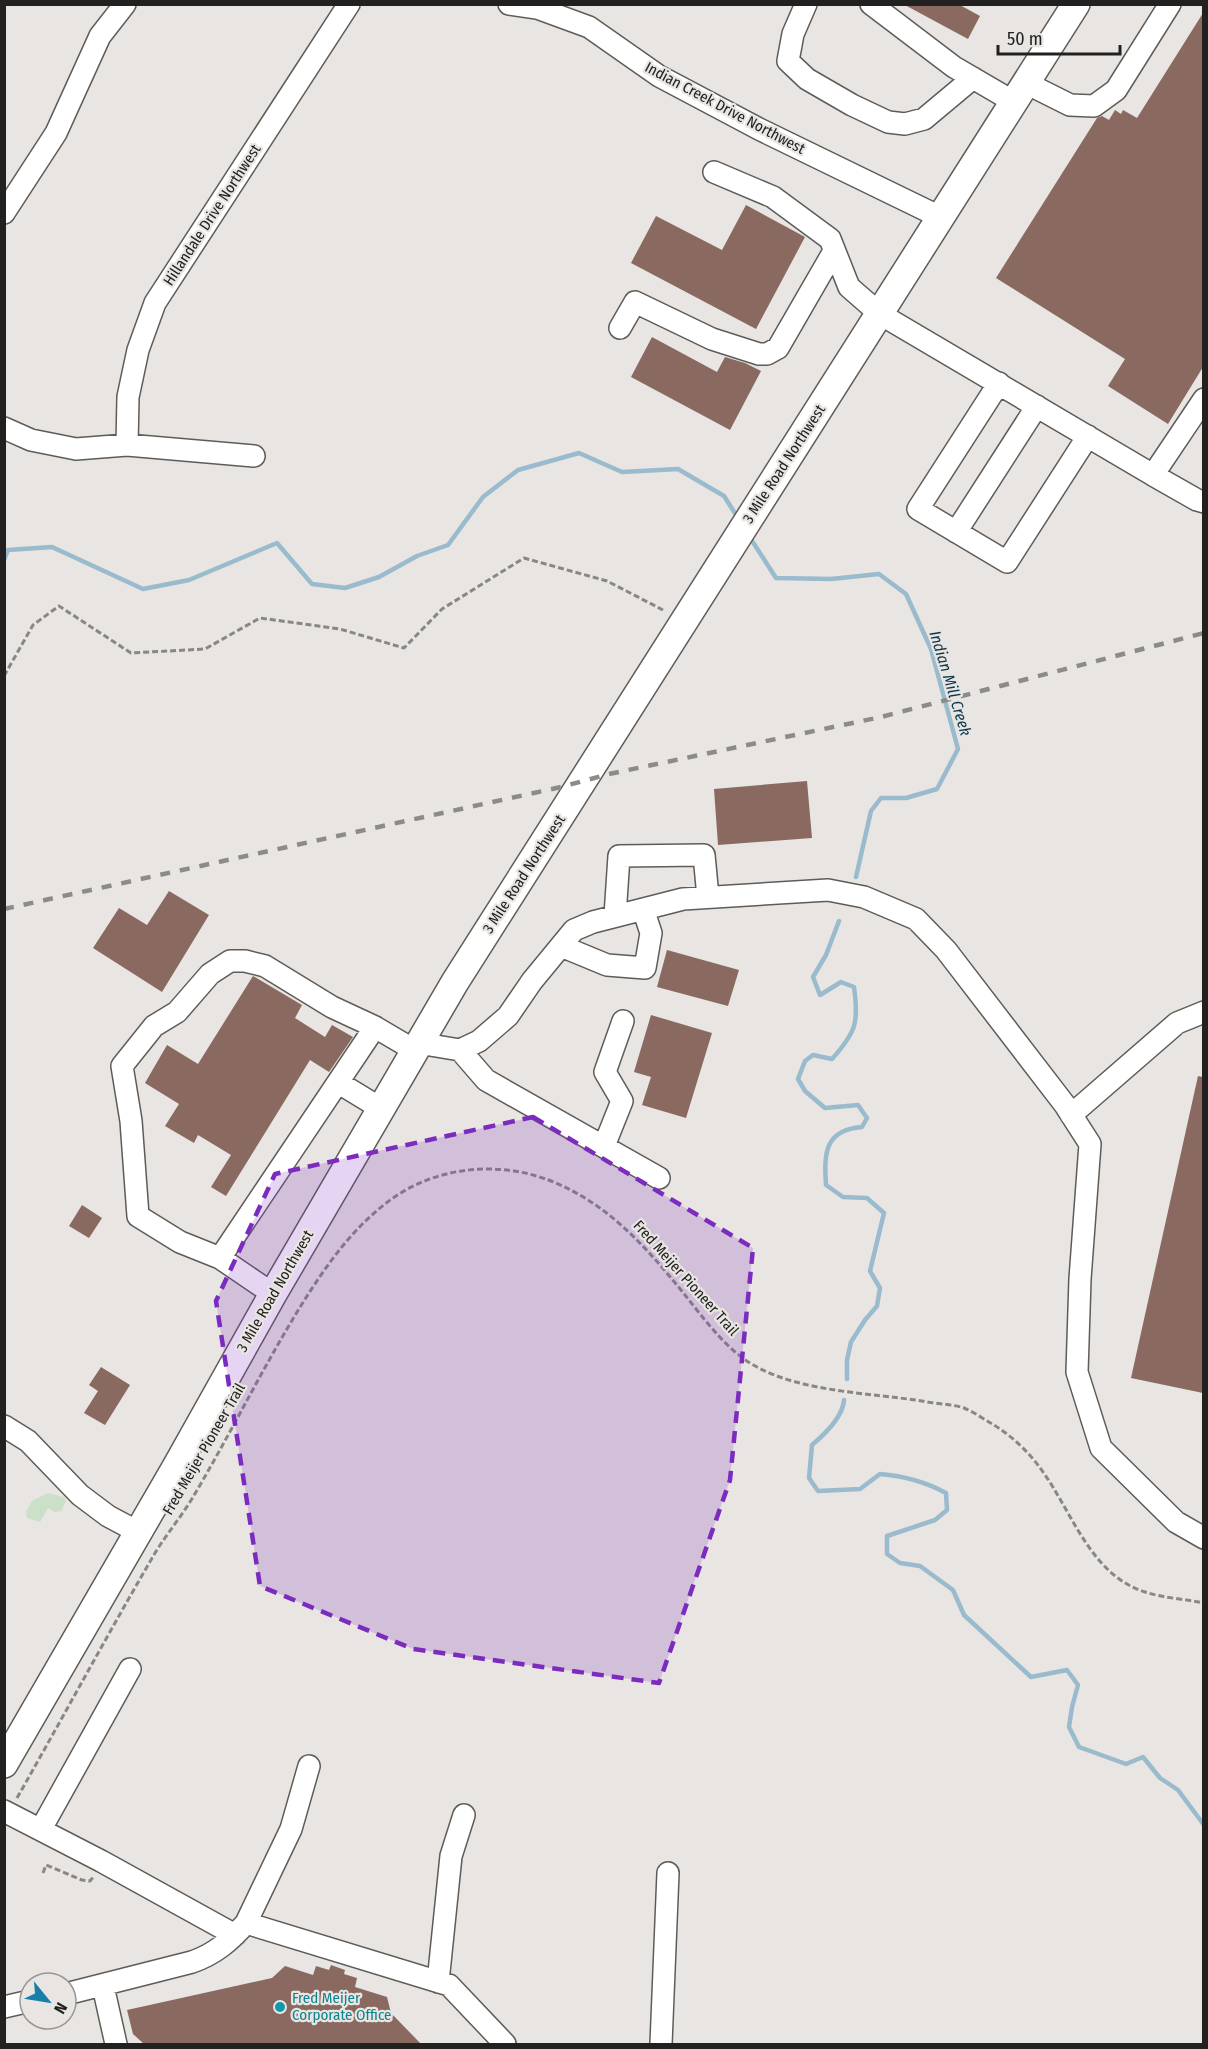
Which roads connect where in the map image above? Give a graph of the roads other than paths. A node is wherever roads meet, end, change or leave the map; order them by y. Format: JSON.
{"nodes":[{"id":1,"x":125,"y":4,"type":"edge"},
{"id":2,"x":350,"y":4,"type":"edge"},
{"id":3,"x":509,"y":4,"type":"edge"},
{"id":4,"x":806,"y":4,"type":"edge"},
{"id":5,"x":871,"y":4,"type":"edge"},
{"id":6,"x":1076,"y":4,"type":"edge"},
{"id":7,"x":1170,"y":4,"type":"edge"},
{"id":8,"x":973,"y":78,"type":"junction"},
{"id":9,"x":1020,"y":93,"type":"junction"},
{"id":10,"x":714,"y":172,"type":"dead end"},
{"id":11,"x":4,"y":213,"type":"edge"},
{"id":12,"x":942,"y":218,"type":"junction"},
{"id":13,"x":834,"y":251,"type":"junction"},
{"id":14,"x":880,"y":314,"type":"junction"},
{"id":15,"x":620,"y":328,"type":"dead end"},
{"id":16,"x":999,"y":384,"type":"junction"},
{"id":17,"x":1203,"y":399,"type":"edge"},
{"id":18,"x":1037,"y":406,"type":"junction"},
{"id":19,"x":4,"y":428,"type":"edge"},
{"id":20,"x":1088,"y":436,"type":"junction"},
{"id":21,"x":127,"y":446,"type":"junction"},
{"id":22,"x":254,"y":456,"type":"dead end"},
{"id":23,"x":1153,"y":475,"type":"junction"},
{"id":24,"x":1203,"y":502,"type":"edge"},
{"id":25,"x":956,"y":532,"type":"junction"},
{"id":26,"x":708,"y":897,"type":"junction"},
{"id":27,"x":643,"y":909,"type":"junction"},
{"id":28,"x":615,"y":916,"type":"junction"},
{"id":29,"x":561,"y":946,"type":"junction"},
{"id":30,"x":1203,"y":1012,"type":"edge"},
{"id":31,"x":623,"y":1021,"type":"dead end"},
{"id":32,"x":375,"y":1027,"type":"junction"},
{"id":33,"x":416,"y":1047,"type":"junction"},
{"id":34,"x":460,"y":1050,"type":"junction"},
{"id":35,"x":339,"y":1083,"type":"junction"},
{"id":36,"x":380,"y":1108,"type":"junction"},
{"id":37,"x":1071,"y":1115,"type":"junction"},
{"id":38,"x":604,"y":1146,"type":"junction"},
{"id":39,"x":659,"y":1178,"type":"dead end"},
{"id":40,"x":220,"y":1258,"type":"junction"},
{"id":41,"x":273,"y":1294,"type":"junction"},
{"id":42,"x":4,"y":1426,"type":"edge"},
{"id":43,"x":138,"y":1532,"type":"junction"},
{"id":44,"x":1203,"y":1538,"type":"edge"},
{"id":45,"x":130,"y":1669,"type":"dead end"},
{"id":46,"x":4,"y":1764,"type":"edge"},
{"id":47,"x":309,"y":1767,"type":"dead end"},
{"id":48,"x":10,"y":1805,"type":"edge"},
{"id":49,"x":464,"y":1815,"type":"dead end"},
{"id":50,"x":41,"y":1829,"type":"junction"},
{"id":51,"x":668,"y":1873,"type":"dead end"},
{"id":52,"x":241,"y":1929,"type":"junction"},
{"id":53,"x":438,"y":1982,"type":"junction"},
{"id":54,"x":102,"y":1986,"type":"junction"},
{"id":55,"x":78,"y":1991,"type":"edge"},
{"id":56,"x":116,"y":2044,"type":"edge"},
{"id":57,"x":504,"y":2044,"type":"edge"},
{"id":58,"x":661,"y":2044,"type":"edge"}],
"edges":[{"from":1,"to":11,"type":"street"},
{"from":2,"to":21,"type":"street","name":"Hillandale Drive Northwest"},
{"from":3,"to":12,"type":"street","name":"Indian Creek Drive Northwest"},
{"from":4,"to":8,"type":"street"},
{"from":5,"to":8,"type":"street"},
{"from":6,"to":9,"type":"main road","name":"3 Mile Road Northwest"},
{"from":7,"to":9,"type":"street"},
{"from":8,"to":9,"type":"street"},
{"from":9,"to":12,"type":"main road","name":"3 Mile Road Northwest"},
{"from":10,"to":13,"type":"street"},
{"from":12,"to":14,"type":"main road","name":"3 Mile Road Northwest"},
{"from":13,"to":14,"type":"street"},
{"from":13,"to":15,"type":"street"},
{"from":14,"to":16,"type":"street"},
{"from":14,"to":33,"type":"main road","name":"3 Mile Road Northwest"},
{"from":16,"to":18,"type":"street"},
{"from":16,"to":25,"type":"street"},
{"from":17,"to":23,"type":"street"},
{"from":18,"to":20,"type":"street"},
{"from":18,"to":25,"type":"street"},
{"from":19,"to":21,"type":"street"},
{"from":20,"to":23,"type":"street"},
{"from":20,"to":25,"type":"street"},
{"from":21,"to":22,"type":"street"},
{"from":23,"to":24,"type":"street"},
{"from":26,"to":27,"type":"street"},
{"from":26,"to":28,"type":"street"},
{"from":26,"to":37,"type":"street"},
{"from":27,"to":28,"type":"street"},
{"from":27,"to":29,"type":"street"},
{"from":28,"to":29,"type":"street"},
{"from":29,"to":34,"type":"street"},
{"from":30,"to":37,"type":"street"},
{"from":31,"to":38,"type":"street"},
{"from":32,"to":33,"type":"street"},
{"from":32,"to":35,"type":"street"},
{"from":32,"to":40,"type":"street"},
{"from":33,"to":34,"type":"street"},
{"from":33,"to":36,"type":"main road","name":"3 Mile Road Northwest"},
{"from":34,"to":38,"type":"street"},
{"from":35,"to":36,"type":"street"},
{"from":35,"to":40,"type":"street"},
{"from":36,"to":41,"type":"main road","name":"3 Mile Road Northwest"},
{"from":37,"to":44,"type":"street"},
{"from":38,"to":39,"type":"street"},
{"from":40,"to":41,"type":"street"},
{"from":41,"to":43,"type":"main road","name":"3 Mile Road Northwest"},
{"from":42,"to":43,"type":"street"},
{"from":43,"to":46,"type":"main road","name":"3 Mile Road Northwest"},
{"from":45,"to":50,"type":"street"},
{"from":47,"to":52,"type":"street"},
{"from":48,"to":50,"type":"street"},
{"from":49,"to":53,"type":"street"},
{"from":50,"to":52,"type":"street"},
{"from":51,"to":58,"type":"street"},
{"from":52,"to":53,"type":"street"},
{"from":52,"to":54,"type":"street"},
{"from":53,"to":57,"type":"street"},
{"from":54,"to":55,"type":"street"},
{"from":54,"to":56,"type":"street"}]}
